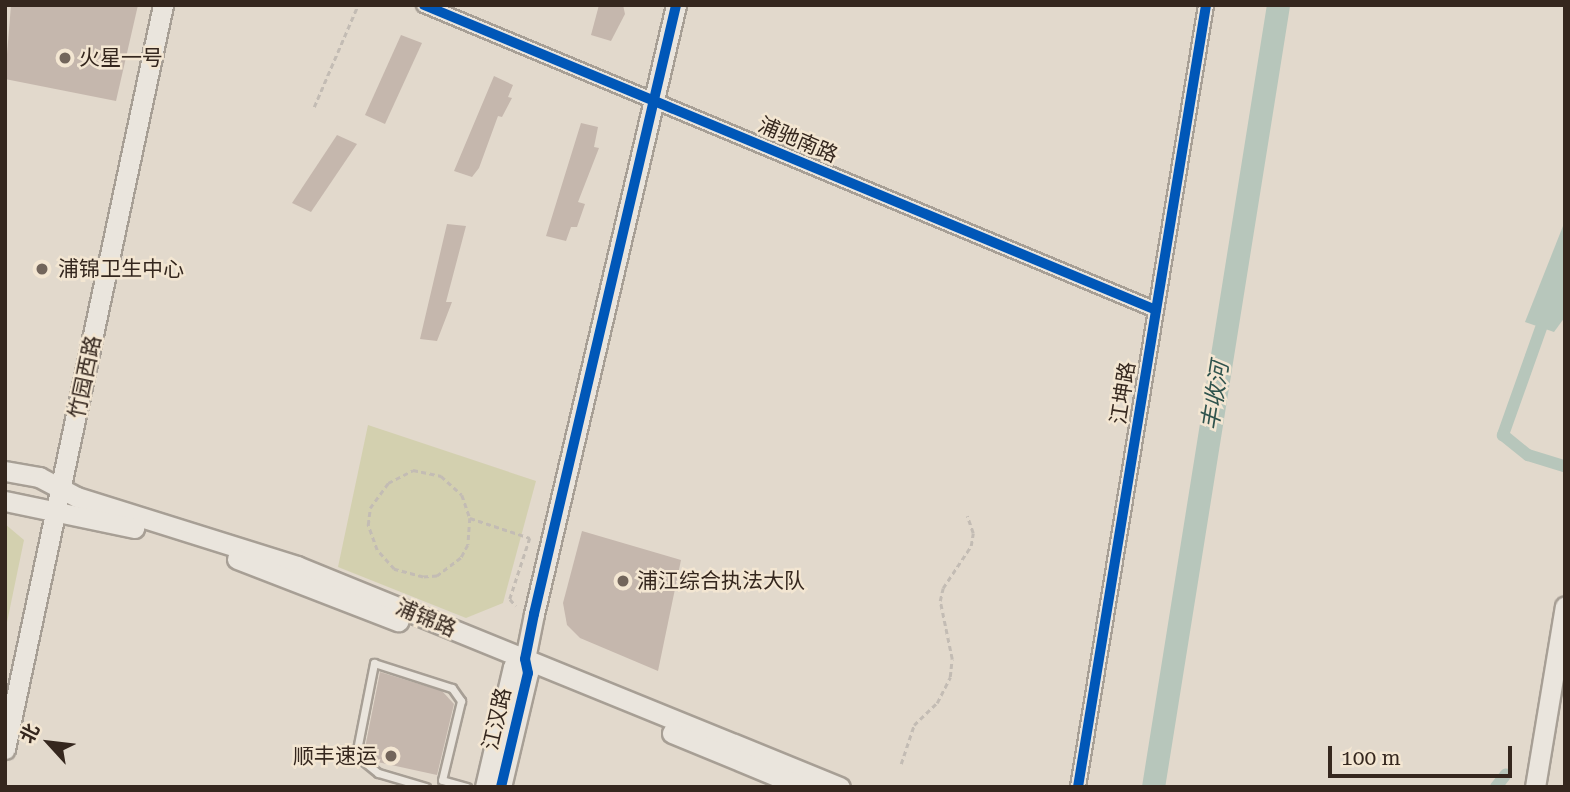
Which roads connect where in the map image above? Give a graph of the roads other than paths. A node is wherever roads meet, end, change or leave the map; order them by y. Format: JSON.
{"nodes":[{"id":1,"x":163,"y":5,"type":"edge"},
{"id":2,"x":424,"y":5,"type":"edge"},
{"id":3,"x":676,"y":5,"type":"edge"},
{"id":4,"x":1206,"y":5,"type":"edge"},
{"id":5,"x":654,"y":101,"type":"junction"},
{"id":6,"x":1156,"y":310,"type":"junction"},
{"id":7,"x":5,"y":471,"type":"edge"},
{"id":8,"x":63,"y":489,"type":"junction"},
{"id":9,"x":15,"y":503,"type":"edge"},
{"id":10,"x":57,"y":510,"type":"junction"},
{"id":11,"x":1565,"y":606,"type":"edge"},
{"id":12,"x":1565,"y":662,"type":"edge"},
{"id":13,"x":522,"y":666,"type":"junction"},
{"id":14,"x":5,"y":749,"type":"edge"},
{"id":15,"x":426,"y":787,"type":"edge"},
{"id":16,"x":467,"y":787,"type":"edge"},
{"id":17,"x":485,"y":787,"type":"edge"},
{"id":18,"x":501,"y":787,"type":"edge"},
{"id":19,"x":803,"y":787,"type":"edge"},
{"id":20,"x":840,"y":787,"type":"edge"},
{"id":21,"x":1078,"y":787,"type":"edge"},
{"id":22,"x":1535,"y":787,"type":"edge"},
{"id":23,"x":1547,"y":787,"type":"edge"}],
"edges":[{"from":1,"to":8,"type":"street","name":"竹园西路"},
{"from":2,"to":5,"type":"street","name":"浦驰南路"},
{"from":3,"to":5,"type":"street"},
{"from":4,"to":6,"type":"street","name":"江坤路"},
{"from":5,"to":6,"type":"street","name":"浦驰南路"},
{"from":5,"to":13,"type":"street"},
{"from":6,"to":21,"type":"street","name":"江坤路"},
{"from":7,"to":8,"type":"street","name":"浦锦路"},
{"from":8,"to":10,"type":"street","name":"竹园西路"},
{"from":8,"to":13,"type":"street","name":"浦锦路"},
{"from":9,"to":10,"type":"street","name":"浦锦路"},
{"from":10,"to":13,"type":"street","name":"浦锦路"},
{"from":10,"to":14,"type":"street","name":"竹园西路"},
{"from":11,"to":22,"type":"street"},
{"from":12,"to":23,"type":"street"},
{"from":13,"to":17,"type":"street"},
{"from":13,"to":18,"type":"street","name":"江汉路"},
{"from":13,"to":19,"type":"street","name":"浦锦路"},
{"from":13,"to":20,"type":"street","name":"浦锦路"},
{"from":15,"to":16,"type":"lane"}]}
